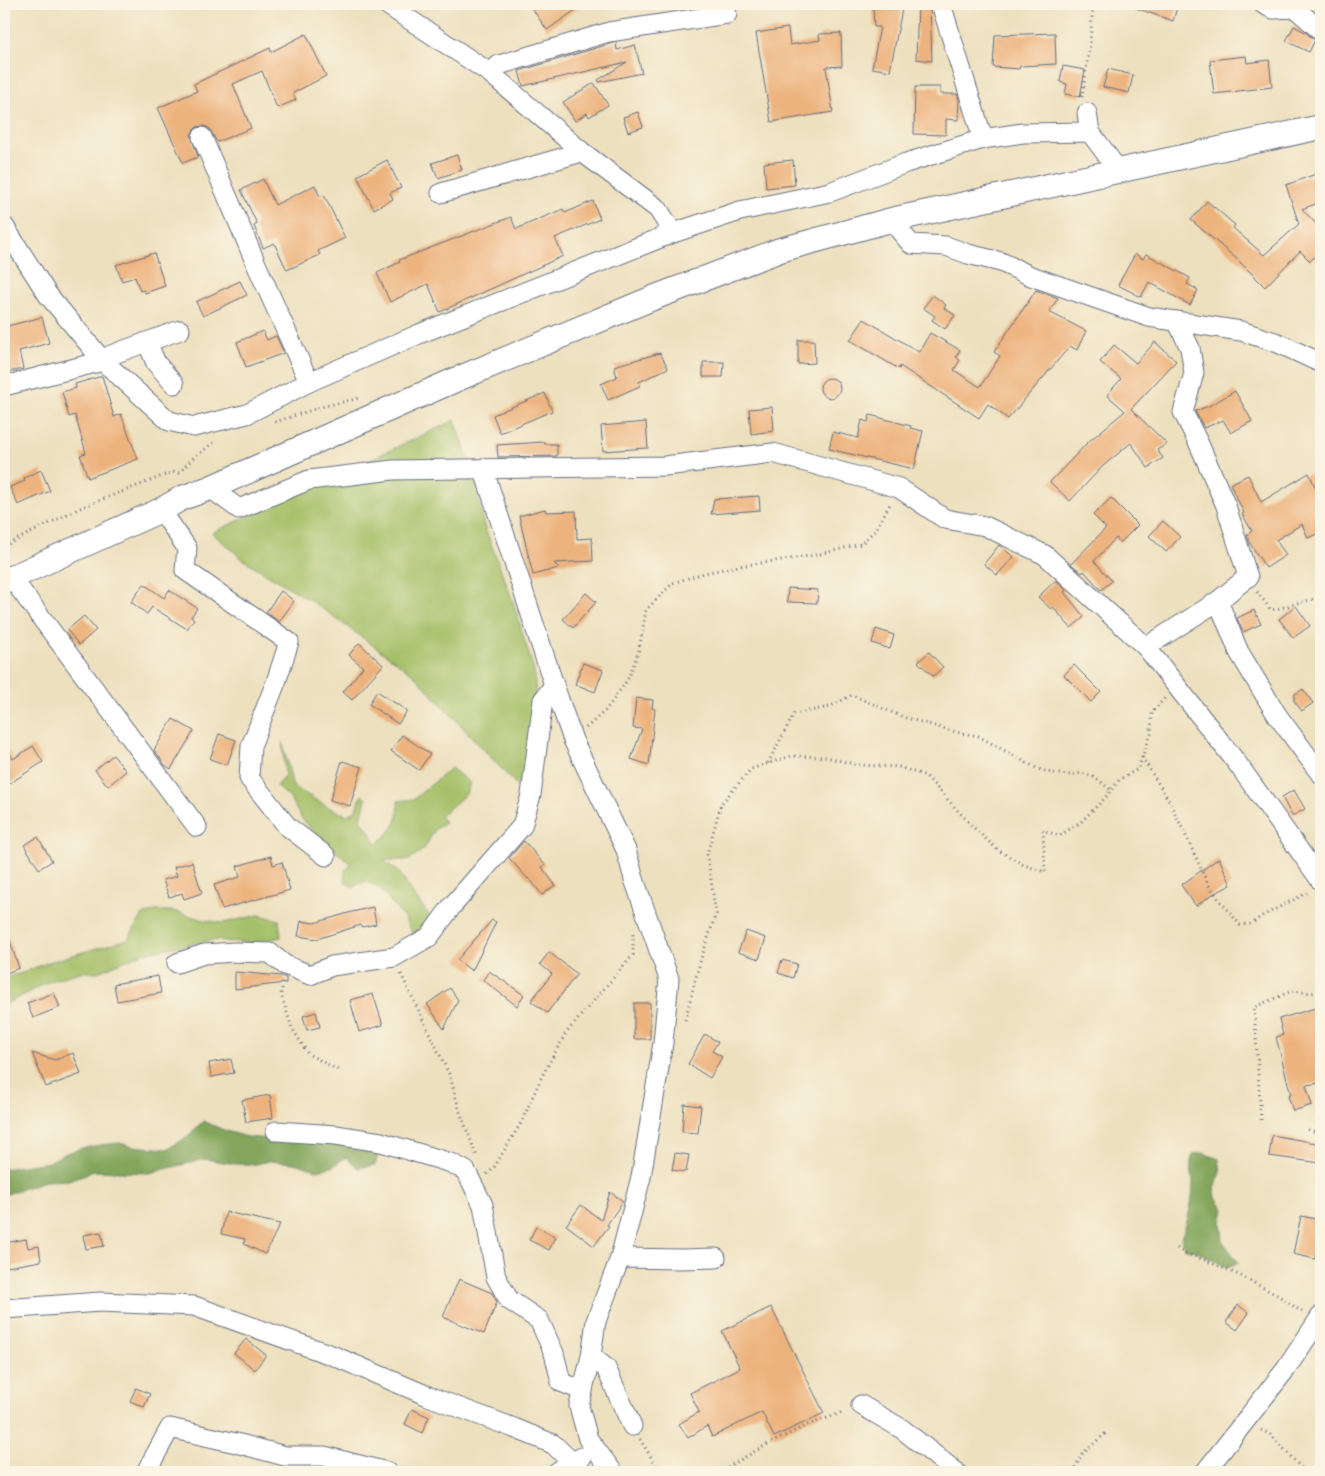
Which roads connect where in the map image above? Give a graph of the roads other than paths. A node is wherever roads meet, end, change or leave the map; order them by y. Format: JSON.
{"nodes":[{"id":1,"x":386,"y":4,"type":"edge"},
{"id":2,"x":941,"y":4,"type":"edge"},
{"id":3,"x":1263,"y":4,"type":"edge"},
{"id":4,"x":1295,"y":6,"type":"edge"},
{"id":5,"x":727,"y":14,"type":"dead end"},
{"id":6,"x":1321,"y":31,"type":"edge"},
{"id":7,"x":490,"y":74,"type":"junction"},
{"id":8,"x":1087,"y":113,"type":"road end"},
{"id":9,"x":1321,"y":127,"type":"edge"},
{"id":10,"x":1090,"y":132,"type":"junction"},
{"id":11,"x":202,"y":137,"type":"dead end"},
{"id":12,"x":983,"y":140,"type":"junction"},
{"id":13,"x":582,"y":152,"type":"junction"},
{"id":14,"x":1118,"y":170,"type":"junction"},
{"id":15,"x":441,"y":193,"type":"dead end"},
{"id":16,"x":891,"y":220,"type":"junction"},
{"id":17,"x":4,"y":226,"type":"edge"},
{"id":18,"x":673,"y":233,"type":"junction"},
{"id":19,"x":1177,"y":321,"type":"junction"},
{"id":20,"x":180,"y":330,"type":"dead end"},
{"id":21,"x":147,"y":342,"type":"junction"},
{"id":22,"x":106,"y":363,"type":"junction"},
{"id":23,"x":1321,"y":363,"type":"edge"},
{"id":24,"x":309,"y":382,"type":"junction"},
{"id":25,"x":174,"y":384,"type":"dead end"},
{"id":26,"x":4,"y":386,"type":"edge"},
{"id":27,"x":484,"y":468,"type":"junction"},
{"id":28,"x":210,"y":488,"type":"junction"},
{"id":29,"x":161,"y":510,"type":"junction"},
{"id":30,"x":7,"y":579,"type":"edge"},
{"id":31,"x":1218,"y":601,"type":"junction"},
{"id":32,"x":1146,"y":647,"type":"junction"},
{"id":33,"x":554,"y":686,"type":"junction"},
{"id":34,"x":1320,"y":773,"type":"dead end"},
{"id":35,"x":197,"y":828,"type":"dead end"},
{"id":36,"x":326,"y":856,"type":"dead end"},
{"id":37,"x":1317,"y":886,"type":"edge"},
{"id":38,"x":177,"y":963,"type":"dead end"},
{"id":39,"x":276,"y":1131,"type":"dead end"},
{"id":40,"x":620,"y":1258,"type":"junction"},
{"id":41,"x":716,"y":1258,"type":"dead end"},
{"id":42,"x":4,"y":1309,"type":"edge"},
{"id":43,"x":1319,"y":1319,"type":"edge"},
{"id":44,"x":590,"y":1356,"type":"junction"},
{"id":45,"x":582,"y":1391,"type":"junction"},
{"id":46,"x":862,"y":1405,"type":"road end"},
{"id":47,"x":632,"y":1426,"type":"road end"},
{"id":48,"x":596,"y":1449,"type":"junction"},
{"id":49,"x":573,"y":1463,"type":"junction"},
{"id":50,"x":146,"y":1472,"type":"edge"},
{"id":51,"x":387,"y":1472,"type":"edge"},
{"id":52,"x":557,"y":1472,"type":"edge"},
{"id":53,"x":613,"y":1472,"type":"edge"},
{"id":54,"x":956,"y":1472,"type":"edge"},
{"id":55,"x":1205,"y":1472,"type":"edge"}],
"edges":[{"from":1,"to":7,"type":"street"},
{"from":2,"to":12,"type":"street"},
{"from":3,"to":4,"type":"street"},
{"from":4,"to":6,"type":"street"},
{"from":5,"to":7,"type":"street"},
{"from":7,"to":13,"type":"street"},
{"from":8,"to":10,"type":"street"},
{"from":9,"to":14,"type":"main road"},
{"from":10,"to":12,"type":"street"},
{"from":10,"to":14,"type":"street"},
{"from":11,"to":24,"type":"street"},
{"from":12,"to":18,"type":"street"},
{"from":13,"to":15,"type":"street"},
{"from":13,"to":18,"type":"street"},
{"from":14,"to":16,"type":"main road"},
{"from":16,"to":19,"type":"street"},
{"from":16,"to":28,"type":"main road"},
{"from":17,"to":22,"type":"street"},
{"from":18,"to":24,"type":"street"},
{"from":19,"to":23,"type":"street"},
{"from":19,"to":31,"type":"street"},
{"from":20,"to":21,"type":"street"},
{"from":21,"to":22,"type":"street"},
{"from":21,"to":25,"type":"street"},
{"from":22,"to":24,"type":"street"},
{"from":22,"to":26,"type":"street"},
{"from":27,"to":28,"type":"street"},
{"from":27,"to":32,"type":"street"},
{"from":27,"to":33,"type":"street"},
{"from":28,"to":29,"type":"main road"},
{"from":29,"to":30,"type":"main road"},
{"from":29,"to":36,"type":"street"},
{"from":30,"to":35,"type":"street"},
{"from":31,"to":32,"type":"street"},
{"from":31,"to":34,"type":"street"},
{"from":32,"to":37,"type":"street"},
{"from":33,"to":38,"type":"street"},
{"from":33,"to":40,"type":"street"},
{"from":39,"to":45,"type":"street"},
{"from":40,"to":41,"type":"street"},
{"from":40,"to":44,"type":"street"},
{"from":42,"to":49,"type":"street"},
{"from":43,"to":55,"type":"street"},
{"from":44,"to":45,"type":"street"},
{"from":44,"to":47,"type":"street"},
{"from":45,"to":48,"type":"street"},
{"from":46,"to":54,"type":"street"},
{"from":48,"to":49,"type":"street"},
{"from":48,"to":53,"type":"street"},
{"from":49,"to":52,"type":"street"},
{"from":50,"to":51,"type":"street"}]}
